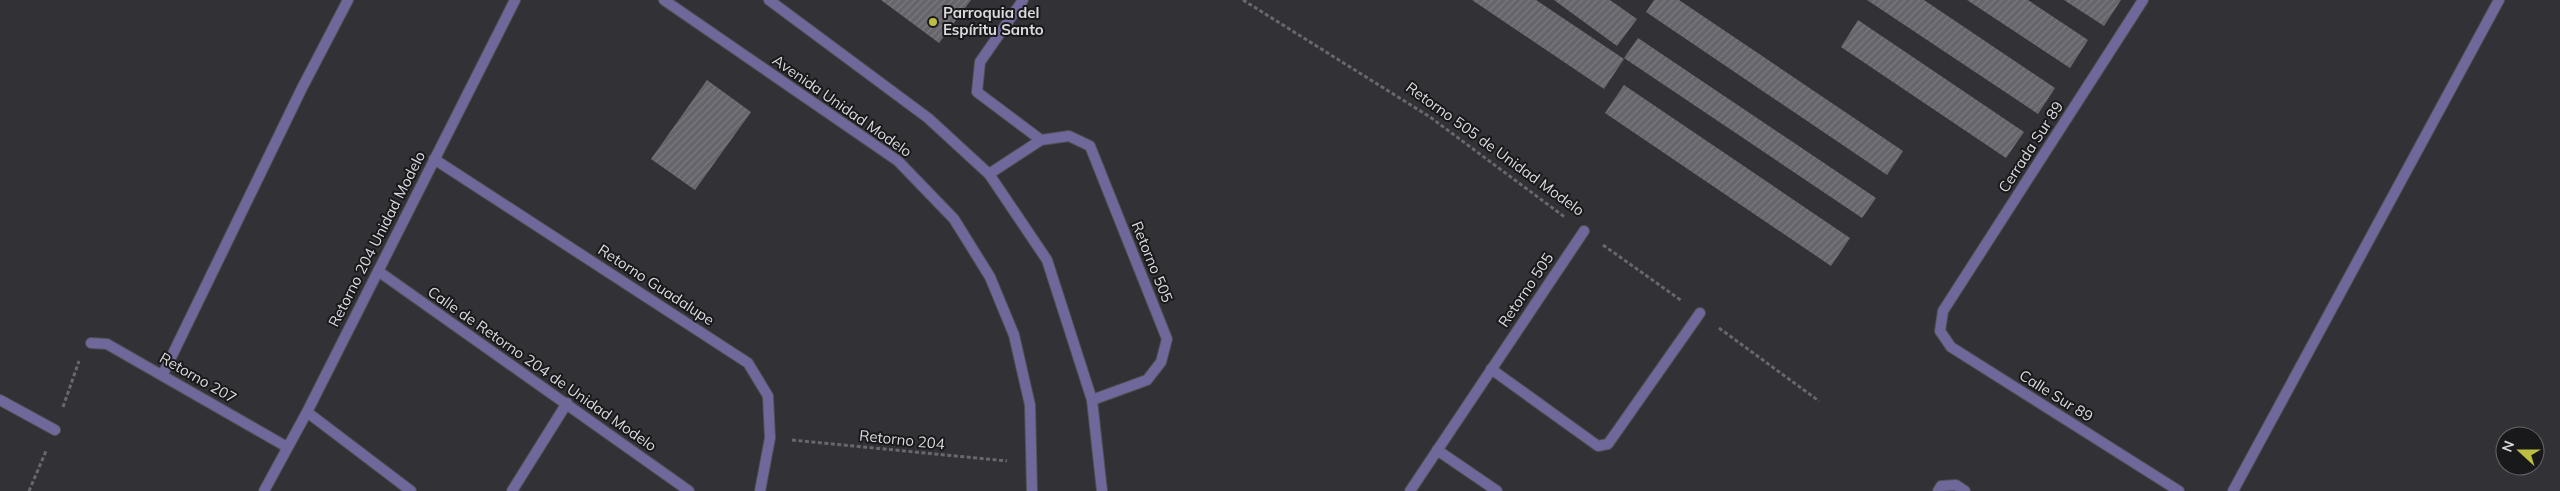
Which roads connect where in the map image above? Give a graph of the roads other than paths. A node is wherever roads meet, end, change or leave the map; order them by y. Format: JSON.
{"nodes":[{"id":1,"x":348,"y":0,"type":"edge"},
{"id":2,"x":515,"y":0,"type":"edge"},
{"id":3,"x":664,"y":0,"type":"edge"},
{"id":4,"x":769,"y":0,"type":"edge"},
{"id":5,"x":1023,"y":0,"type":"edge"},
{"id":6,"x":2143,"y":0,"type":"edge"},
{"id":7,"x":2499,"y":0,"type":"edge"},
{"id":8,"x":1041,"y":140,"type":"junction"},
{"id":9,"x":434,"y":159,"type":"junction"},
{"id":10,"x":989,"y":174,"type":"junction"},
{"id":11,"x":1584,"y":231,"type":"road end"},
{"id":12,"x":378,"y":271,"type":"junction"},
{"id":13,"x":1943,"y":311,"type":"joint"},
{"id":14,"x":1700,"y":313,"type":"road end"},
{"id":15,"x":91,"y":342,"type":"dead end"},
{"id":16,"x":1491,"y":369,"type":"junction"},
{"id":17,"x":163,"y":374,"type":"junction"},
{"id":18,"x":0,"y":400,"type":"edge"},
{"id":19,"x":1092,"y":400,"type":"junction"},
{"id":20,"x":566,"y":403,"type":"junction"},
{"id":21,"x":307,"y":412,"type":"junction"},
{"id":22,"x":55,"y":430,"type":"dead end"},
{"id":23,"x":287,"y":447,"type":"junction"},
{"id":24,"x":1437,"y":450,"type":"junction"},
{"id":25,"x":264,"y":491,"type":"edge"},
{"id":26,"x":411,"y":491,"type":"edge"},
{"id":27,"x":512,"y":491,"type":"edge"},
{"id":28,"x":689,"y":491,"type":"edge"},
{"id":29,"x":760,"y":491,"type":"edge"},
{"id":30,"x":1032,"y":491,"type":"edge"},
{"id":31,"x":1102,"y":491,"type":"edge"},
{"id":32,"x":1410,"y":491,"type":"edge"},
{"id":33,"x":1497,"y":491,"type":"edge"},
{"id":34,"x":1938,"y":491,"type":"edge"},
{"id":35,"x":1966,"y":491,"type":"edge"},
{"id":36,"x":2179,"y":491,"type":"edge"},
{"id":37,"x":2233,"y":491,"type":"edge"}],
"edges":[{"from":1,"to":17,"type":"street"},
{"from":2,"to":9,"type":"street","name":"Retorno 204 Unidad Modelo"},
{"from":3,"to":30,"type":"street","name":"Avenida Unidad Modelo"},
{"from":4,"to":10,"type":"street"},
{"from":5,"to":8,"type":"street"},
{"from":6,"to":13,"type":"street","name":"Cerrada Sur 89"},
{"from":7,"to":37,"type":"street"},
{"from":8,"to":10,"type":"street","name":"Retorno 505"},
{"from":8,"to":19,"type":"street","name":"Retorno 505"},
{"from":9,"to":12,"type":"street","name":"Retorno 204 Unidad Modelo"},
{"from":9,"to":29,"type":"street","name":"Retorno Guadalupe"},
{"from":10,"to":19,"type":"street"},
{"from":11,"to":16,"type":"street","name":"Retorno 505"},
{"from":12,"to":20,"type":"street","name":"Calle de Retorno 204 de Unidad Modelo"},
{"from":12,"to":21,"type":"street","name":"Retorno 204 Unidad Modelo"},
{"from":13,"to":36,"type":"street","name":"Calle Sur 89"},
{"from":14,"to":16,"type":"street"},
{"from":15,"to":17,"type":"street","name":"Retorno 207"},
{"from":16,"to":24,"type":"street","name":"Retorno 505"},
{"from":17,"to":23,"type":"street","name":"Retorno 207"},
{"from":18,"to":22,"type":"street"},
{"from":19,"to":31,"type":"street"},
{"from":20,"to":27,"type":"street"},
{"from":20,"to":28,"type":"street","name":"Calle de Retorno 204 de Unidad Modelo"},
{"from":21,"to":23,"type":"street","name":"Retorno 204 Unidad Modelo"},
{"from":21,"to":26,"type":"street"},
{"from":23,"to":25,"type":"street","name":"Retorno 204 Unidad Modelo"},
{"from":24,"to":32,"type":"street","name":"Retorno 505"},
{"from":24,"to":33,"type":"street"},
{"from":34,"to":35,"type":"street"}]}
